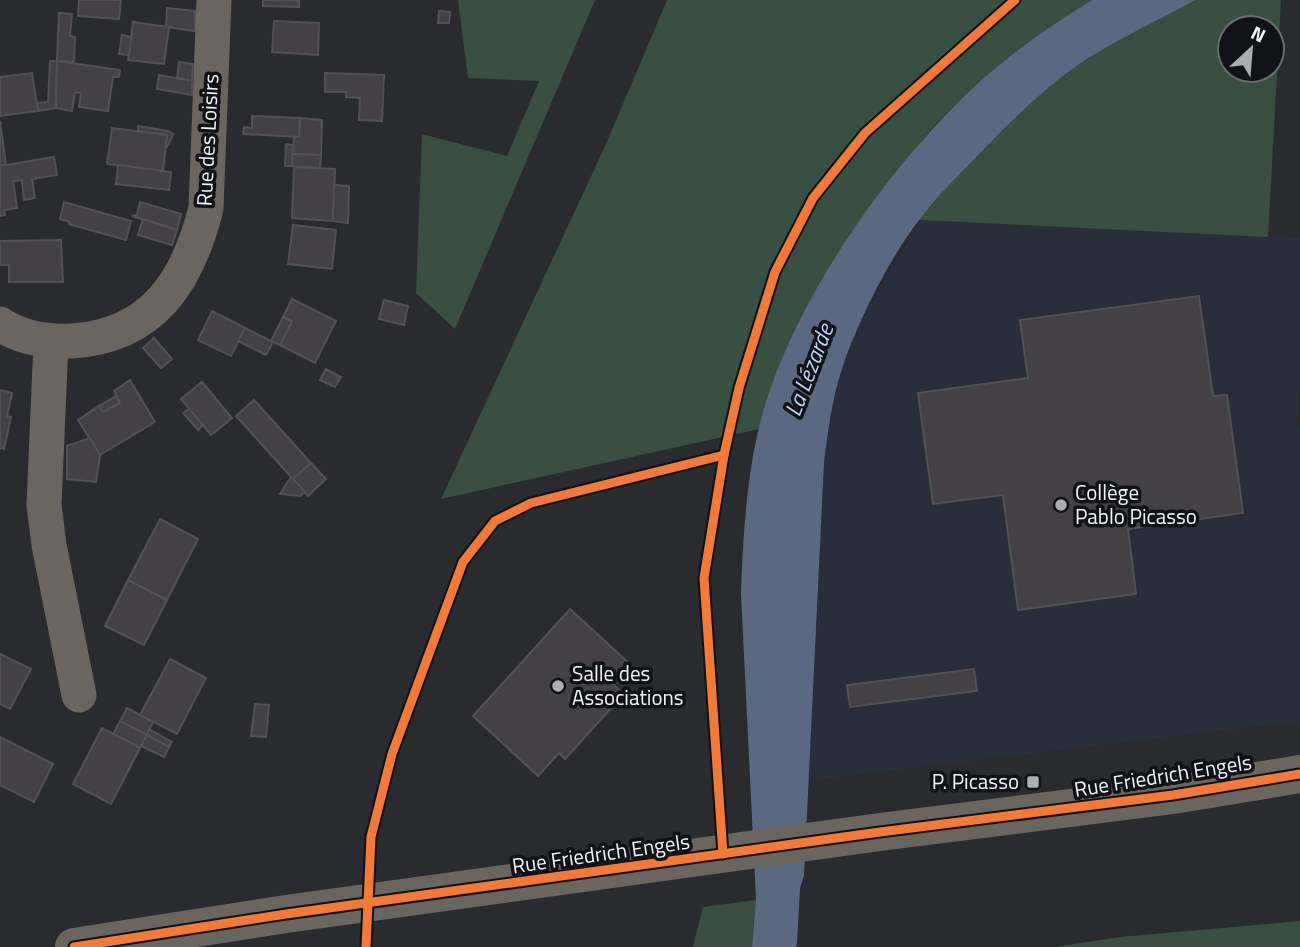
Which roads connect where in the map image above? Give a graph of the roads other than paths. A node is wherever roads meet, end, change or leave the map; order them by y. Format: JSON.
{"nodes":[{"id":1,"x":214,"y":0,"type":"edge"},
{"id":2,"x":0,"y":324,"type":"edge"},
{"id":3,"x":51,"y":342,"type":"junction"},
{"id":4,"x":79,"y":695,"type":"dead end"},
{"id":5,"x":1300,"y":774,"type":"edge"},
{"id":6,"x":176,"y":939,"type":"edge"},
{"id":7,"x":74,"y":947,"type":"edge"}],
"edges":[{"from":1,"to":3,"type":"street","name":"Rue des Loisirs"},
{"from":2,"to":3,"type":"street","name":"Rue des Loisirs"},
{"from":3,"to":4,"type":"street"},
{"from":5,"to":6,"type":"street","name":"Rue Friedrich Engels"},
{"from":6,"to":7,"type":"street","name":"Rue Friedrich Engels"}]}
